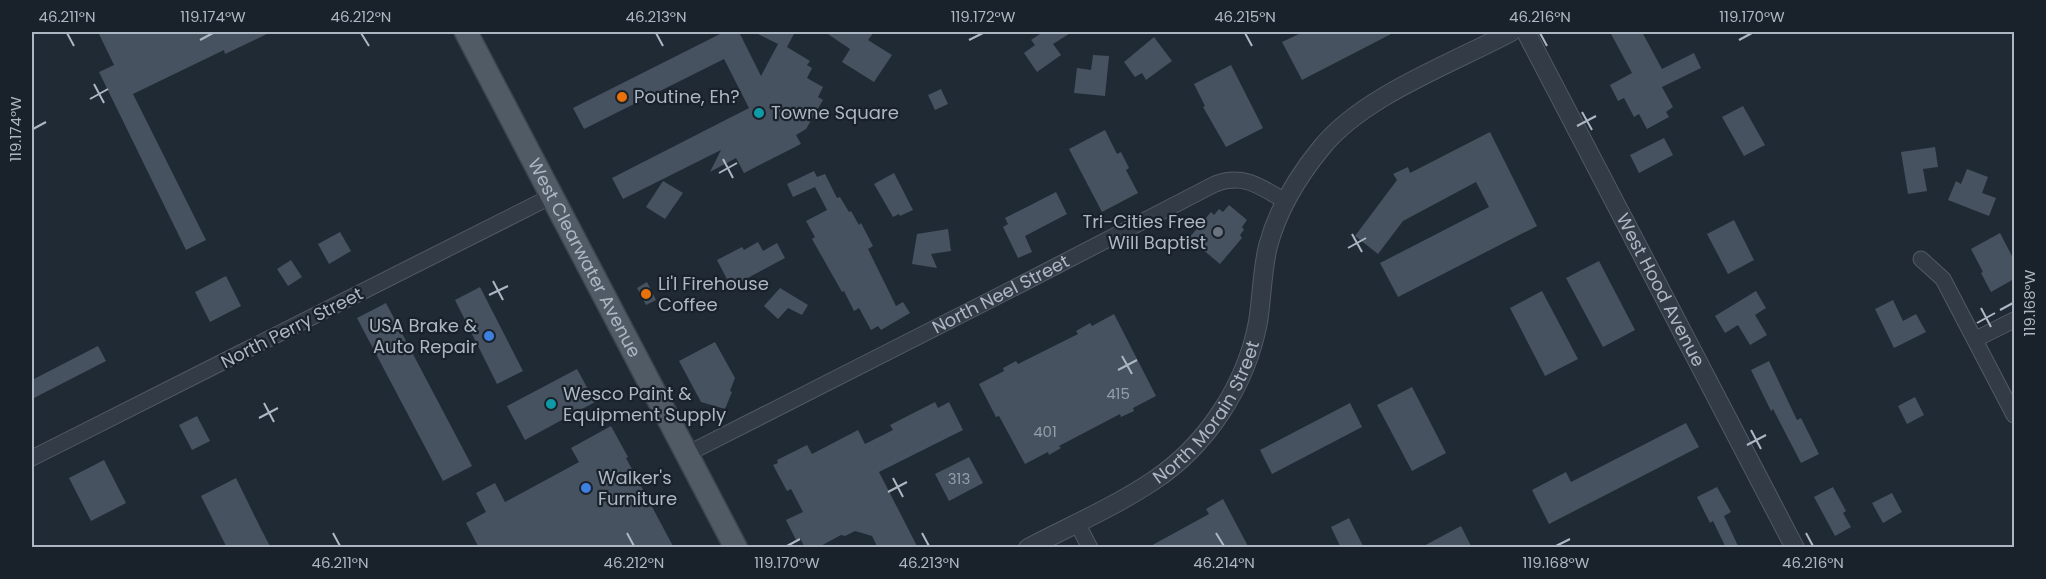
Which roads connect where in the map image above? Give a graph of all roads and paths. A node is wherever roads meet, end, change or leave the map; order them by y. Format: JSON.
{"nodes":[{"id":1,"x":466,"y":32,"type":"edge"},
{"id":2,"x":1511,"y":32,"type":"edge"},
{"id":3,"x":1526,"y":32,"type":"edge"},
{"id":4,"x":552,"y":196,"type":"junction"},
{"id":5,"x":1285,"y":201,"type":"junction"},
{"id":6,"x":1921,"y":259,"type":"dead end"},
{"id":7,"x":2014,"y":320,"type":"edge"},
{"id":8,"x":1976,"y":339,"type":"junction"},
{"id":9,"x":2014,"y":415,"type":"edge"},
{"id":10,"x":687,"y":454,"type":"junction"},
{"id":11,"x":32,"y":458,"type":"edge"},
{"id":12,"x":1077,"y":523,"type":"junction"},
{"id":13,"x":736,"y":548,"type":"edge"},
{"id":14,"x":1028,"y":548,"type":"edge"},
{"id":15,"x":1090,"y":548,"type":"edge"},
{"id":16,"x":1795,"y":548,"type":"edge"}],
"edges":[{"from":1,"to":4,"type":"main road","name":"West Clearwater Avenue"},
{"from":2,"to":5,"type":"street"},
{"from":3,"to":16,"type":"street","name":"West Hood Avenue"},
{"from":4,"to":10,"type":"main road","name":"West Clearwater Avenue"},
{"from":4,"to":11,"type":"street","name":"North Perry Street"},
{"from":5,"to":10,"type":"street","name":"North Neel Street"},
{"from":5,"to":12,"type":"street","name":"North Morain Street"},
{"from":6,"to":8,"type":"street"},
{"from":7,"to":8,"type":"street"},
{"from":8,"to":9,"type":"street"},
{"from":10,"to":13,"type":"main road","name":"West Clearwater Avenue"},
{"from":12,"to":14,"type":"street","name":"North Morain Street"},
{"from":12,"to":15,"type":"street"}]}
